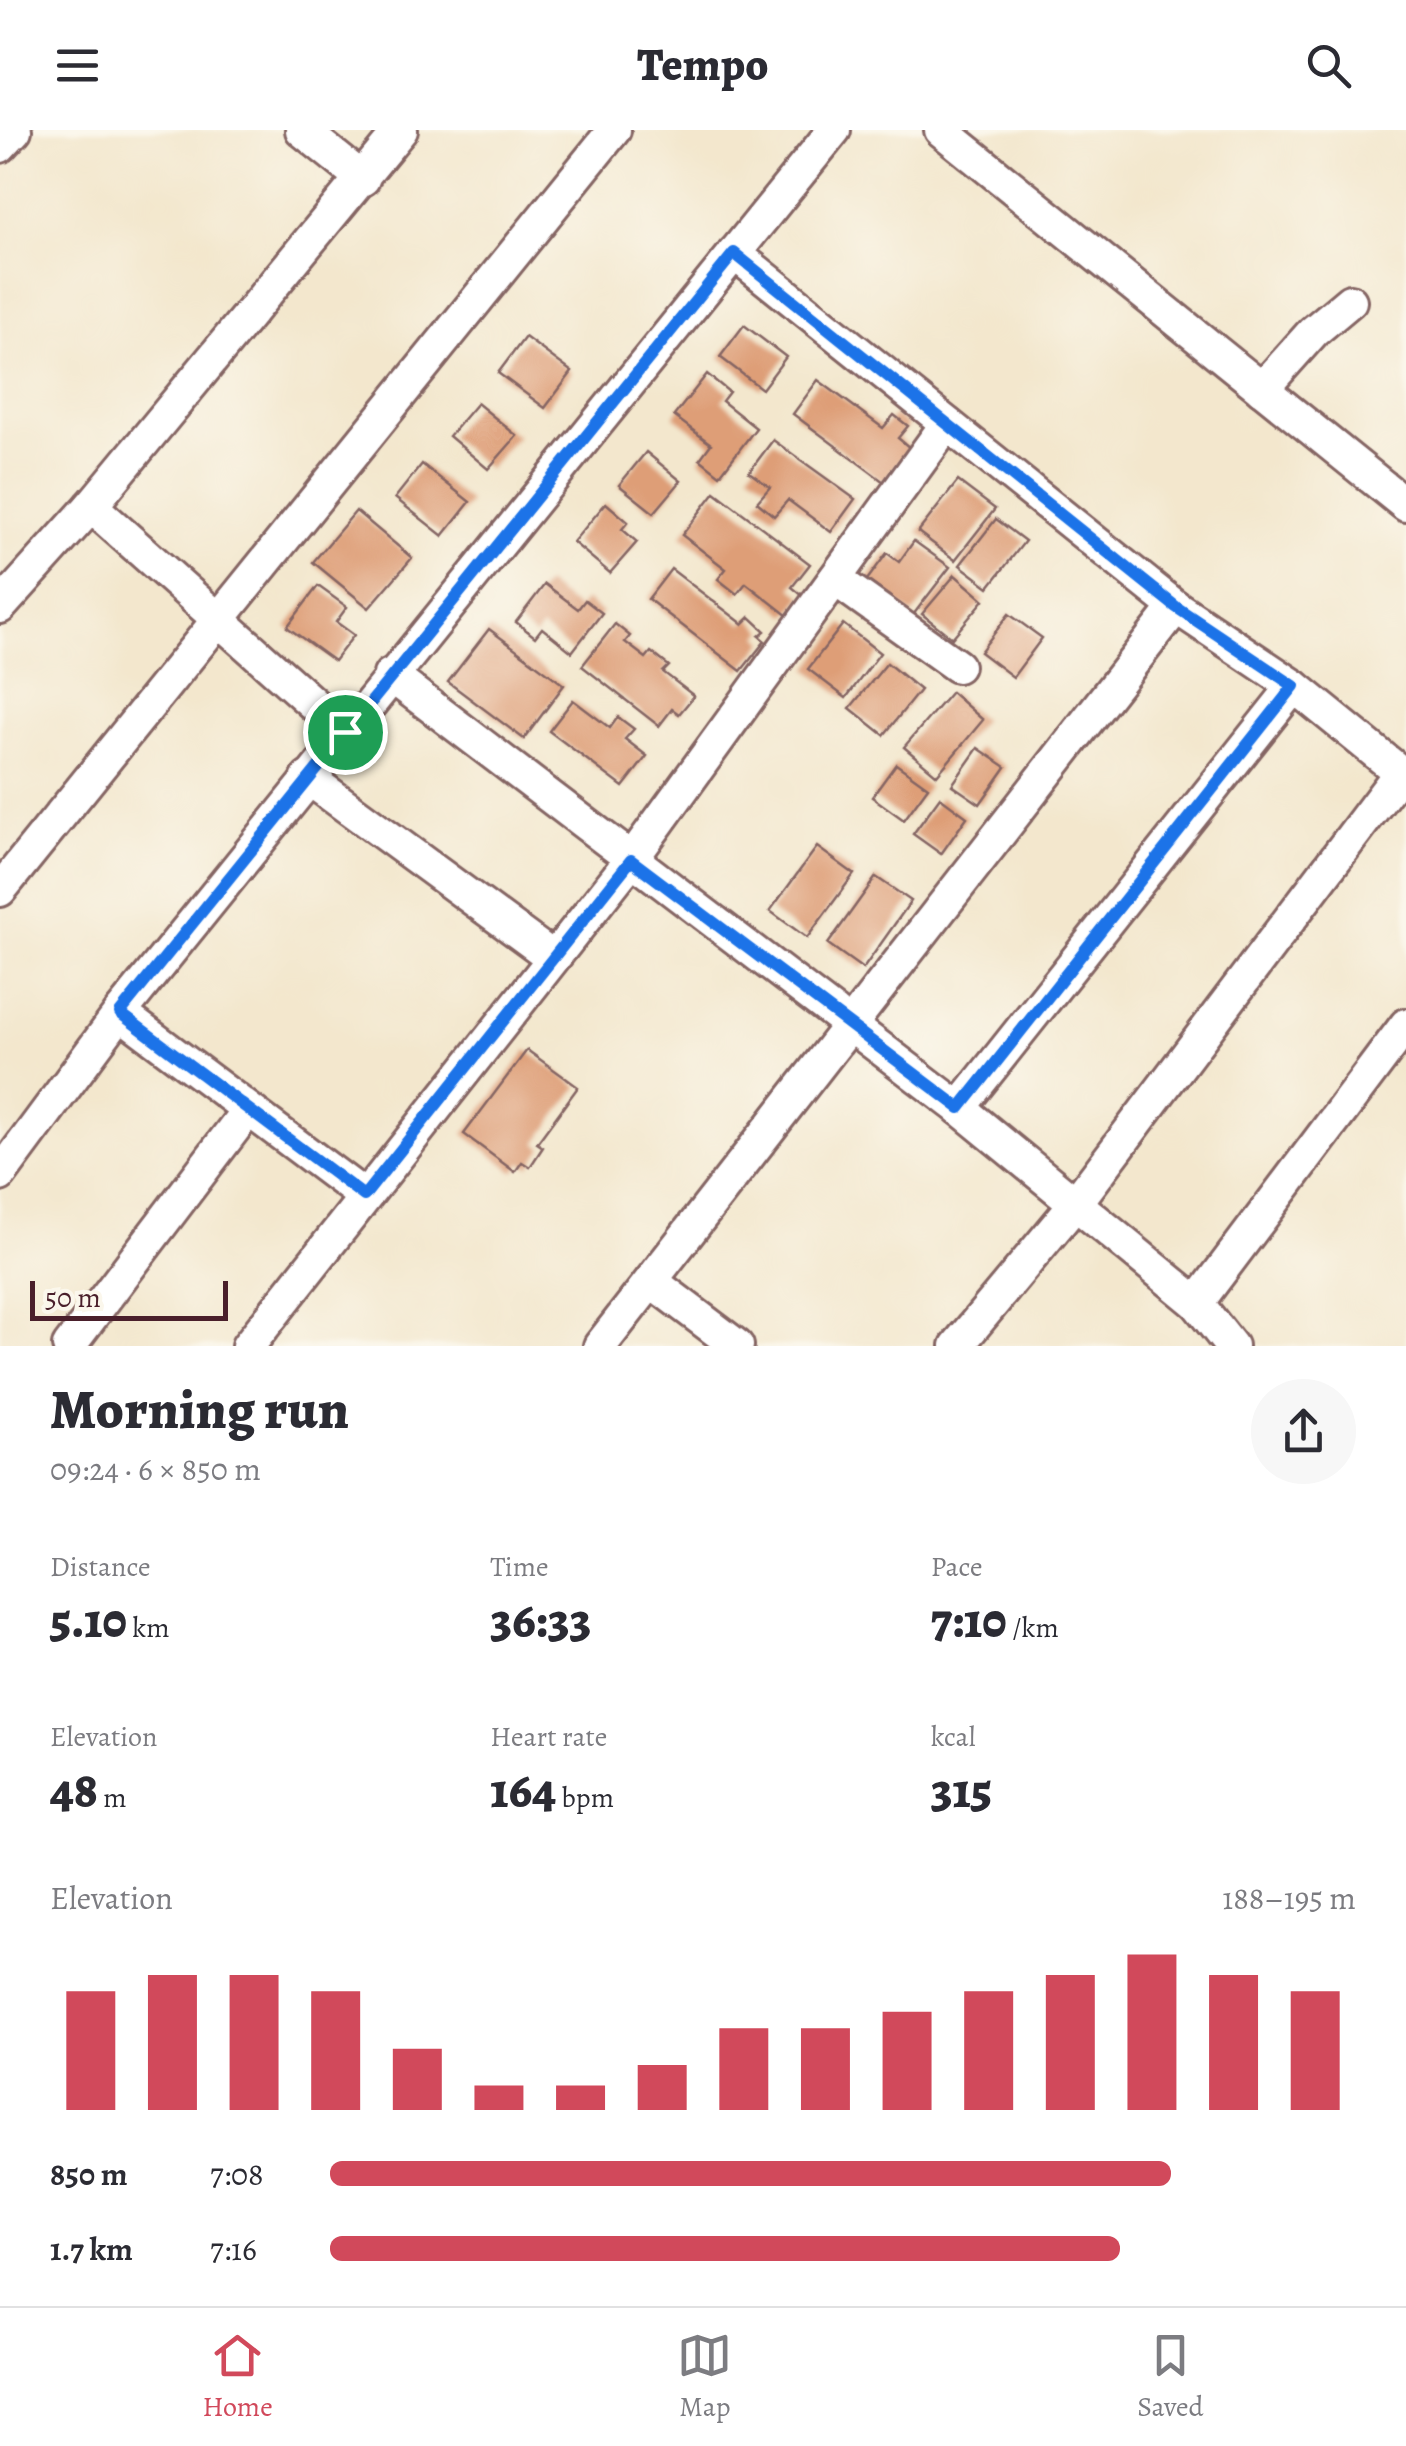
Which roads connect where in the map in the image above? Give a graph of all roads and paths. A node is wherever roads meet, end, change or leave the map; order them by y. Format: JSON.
{"nodes":[{"id":1,"x":15,"y":130,"type":"edge"},
{"id":2,"x":302,"y":130,"type":"edge"},
{"id":3,"x":401,"y":130,"type":"edge"},
{"id":4,"x":614,"y":130,"type":"edge"},
{"id":5,"x":834,"y":130,"type":"edge"},
{"id":6,"x":940,"y":130,"type":"edge"},
{"id":7,"x":0,"y":146,"type":"edge"},
{"id":8,"x":363,"y":179,"type":"junction"},
{"id":9,"x":734,"y":253,"type":"junction"},
{"id":10,"x":1350,"y":301,"type":"dead end"},
{"id":11,"x":1262,"y":389,"type":"junction"},
{"id":12,"x":947,"y":424,"type":"junction"},
{"id":13,"x":91,"y":506,"type":"junction"},
{"id":14,"x":1406,"y":506,"type":"edge"},
{"id":15,"x":834,"y":579,"type":"junction"},
{"id":16,"x":0,"y":606,"type":"edge"},
{"id":17,"x":1176,"y":607,"type":"junction"},
{"id":18,"x":221,"y":619,"type":"junction"},
{"id":19,"x":957,"y":666,"type":"dead end"},
{"id":20,"x":390,"y":675,"type":"junction"},
{"id":21,"x":1294,"y":686,"type":"junction"},
{"id":22,"x":345,"y":732,"type":"junction"},
{"id":23,"x":1403,"y":775,"type":"edge"},
{"id":24,"x":308,"y":778,"type":"junction"},
{"id":25,"x":631,"y":860,"type":"junction"},
{"id":26,"x":0,"y":890,"type":"edge"},
{"id":27,"x":552,"y":957,"type":"junction"},
{"id":28,"x":120,"y":1013,"type":"junction"},
{"id":29,"x":852,"y":1024,"type":"junction"},
{"id":30,"x":1406,"y":1025,"type":"edge"},
{"id":31,"x":960,"y":1108,"type":"junction"},
{"id":32,"x":248,"y":1110,"type":"junction"},
{"id":33,"x":0,"y":1175,"type":"edge"},
{"id":34,"x":364,"y":1196,"type":"junction"},
{"id":35,"x":1076,"y":1204,"type":"junction"},
{"id":36,"x":651,"y":1281,"type":"junction"},
{"id":37,"x":1197,"y":1303,"type":"junction"},
{"id":38,"x":69,"y":1346,"type":"edge"},
{"id":39,"x":248,"y":1346,"type":"edge"},
{"id":40,"x":600,"y":1346,"type":"edge"},
{"id":41,"x":736,"y":1346,"type":"edge"},
{"id":42,"x":956,"y":1346,"type":"edge"},
{"id":43,"x":1231,"y":1346,"type":"edge"}],
"edges":[{"from":1,"to":7,"type":"street"},
{"from":2,"to":8,"type":"street"},
{"from":3,"to":8,"type":"street"},
{"from":4,"to":18,"type":"street"},
{"from":5,"to":9,"type":"street"},
{"from":6,"to":11,"type":"street"},
{"from":8,"to":13,"type":"street"},
{"from":9,"to":12,"type":"street"},
{"from":9,"to":20,"type":"street"},
{"from":10,"to":11,"type":"street"},
{"from":11,"to":14,"type":"street"},
{"from":12,"to":15,"type":"street"},
{"from":12,"to":17,"type":"street"},
{"from":13,"to":16,"type":"street"},
{"from":13,"to":18,"type":"street"},
{"from":15,"to":19,"type":"street"},
{"from":15,"to":25,"type":"street"},
{"from":17,"to":21,"type":"street"},
{"from":17,"to":29,"type":"street"},
{"from":18,"to":22,"type":"street"},
{"from":18,"to":26,"type":"street"},
{"from":20,"to":22,"type":"street"},
{"from":20,"to":25,"type":"street"},
{"from":21,"to":23,"type":"street"},
{"from":21,"to":31,"type":"street"},
{"from":22,"to":24,"type":"street"},
{"from":23,"to":35,"type":"street"},
{"from":24,"to":27,"type":"street"},
{"from":24,"to":28,"type":"street"},
{"from":25,"to":27,"type":"street"},
{"from":25,"to":29,"type":"street"},
{"from":27,"to":34,"type":"street"},
{"from":28,"to":32,"type":"street"},
{"from":28,"to":33,"type":"street"},
{"from":29,"to":31,"type":"street"},
{"from":29,"to":36,"type":"street"},
{"from":30,"to":37,"type":"street"},
{"from":31,"to":35,"type":"street"},
{"from":32,"to":34,"type":"street"},
{"from":32,"to":38,"type":"street"},
{"from":34,"to":39,"type":"street"},
{"from":35,"to":37,"type":"street"},
{"from":35,"to":42,"type":"street"},
{"from":36,"to":40,"type":"street"},
{"from":36,"to":41,"type":"street"},
{"from":37,"to":43,"type":"street"}]}
